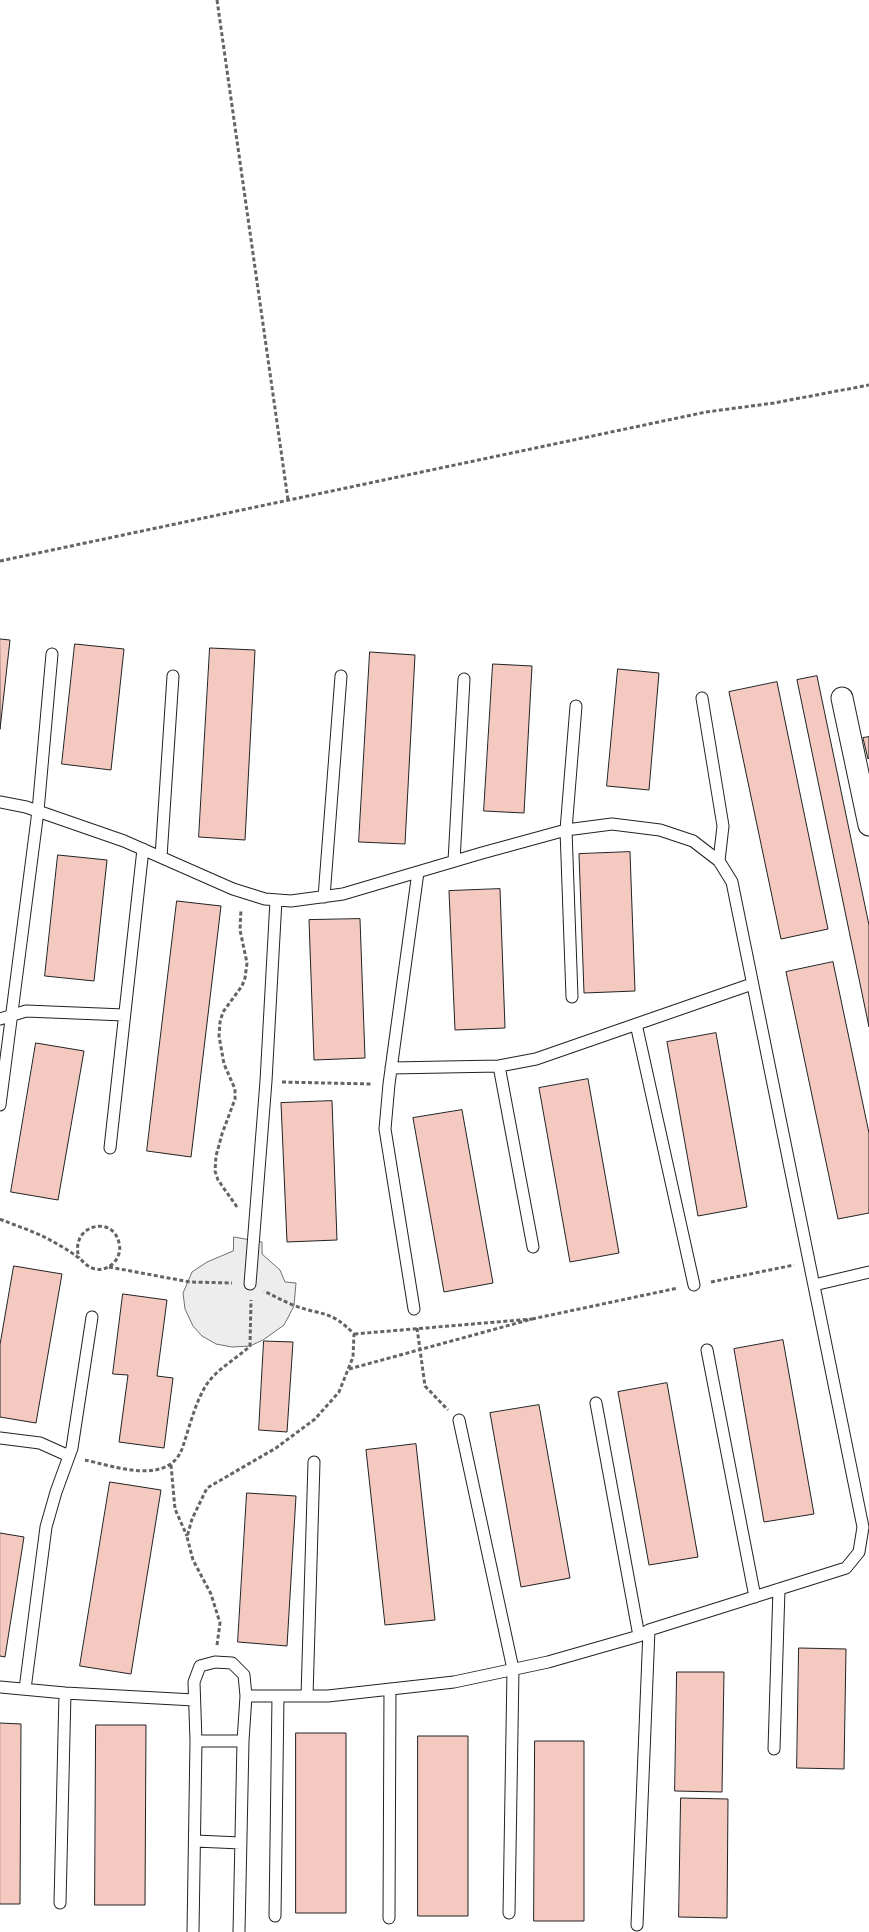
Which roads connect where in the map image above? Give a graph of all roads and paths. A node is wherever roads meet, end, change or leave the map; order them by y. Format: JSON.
{"nodes":[{"id":1,"x":217,"y":0,"type":"edge"},
{"id":2,"x":869,"y":385,"type":"edge"},
{"id":3,"x":288,"y":500,"type":"junction"},
{"id":4,"x":0,"y":561,"type":"edge"},
{"id":5,"x":52,"y":654,"type":"dead end"},
{"id":6,"x":173,"y":676,"type":"dead end"},
{"id":7,"x":341,"y":676,"type":"dead end"},
{"id":8,"x":464,"y":679,"type":"dead end"},
{"id":9,"x":702,"y":698,"type":"dead end"},
{"id":10,"x":842,"y":698,"type":"dead end"},
{"id":11,"x":576,"y":706,"type":"dead end"},
{"id":12,"x":0,"y":802,"type":"edge"},
{"id":13,"x":38,"y":811,"type":"junction"},
{"id":14,"x":869,"y":825,"type":"edge"},
{"id":15,"x":566,"y":830,"type":"junction"},
{"id":16,"x":143,"y":849,"type":"junction"},
{"id":17,"x":161,"y":857,"type":"junction"},
{"id":18,"x":454,"y":861,"type":"junction"},
{"id":19,"x":719,"y":861,"type":"junction"},
{"id":20,"x":418,"y":872,"type":"junction"},
{"id":21,"x":243,"y":892,"type":"junction"},
{"id":22,"x":324,"y":897,"type":"junction"},
{"id":23,"x":276,"y":900,"type":"junction"},
{"id":24,"x":752,"y":984,"type":"junction"},
{"id":25,"x":572,"y":997,"type":"dead end"},
{"id":26,"x":124,"y":1015,"type":"junction"},
{"id":27,"x":6,"y":1017,"type":"edge"},
{"id":28,"x":636,"y":1024,"type":"junction"},
{"id":29,"x":499,"y":1066,"type":"junction"},
{"id":30,"x":391,"y":1068,"type":"junction"},
{"id":31,"x":266,"y":1081,"type":"junction"},
{"id":32,"x":389,"y":1084,"type":"junction"},
{"id":33,"x":0,"y":1106,"type":"edge"},
{"id":34,"x":110,"y":1148,"type":"dead end"},
{"id":35,"x":240,"y":1212,"type":"dead end"},
{"id":36,"x":0,"y":1219,"type":"edge"},
{"id":37,"x":533,"y":1247,"type":"dead end"},
{"id":38,"x":79,"y":1258,"type":"junction"},
{"id":39,"x":809,"y":1262,"type":"junction"},
{"id":40,"x":109,"y":1267,"type":"junction"},
{"id":41,"x":869,"y":1272,"type":"edge"},
{"id":42,"x":250,"y":1284,"type":"junction"},
{"id":43,"x":694,"y":1285,"type":"junction"},
{"id":44,"x":814,"y":1285,"type":"junction"},
{"id":45,"x":414,"y":1309,"type":"joint"},
{"id":46,"x":92,"y":1316,"type":"dead end"},
{"id":47,"x":532,"y":1318,"type":"junction"},
{"id":48,"x":417,"y":1328,"type":"junction"},
{"id":49,"x":354,"y":1334,"type":"junction"},
{"id":50,"x":420,"y":1349,"type":"junction"},
{"id":51,"x":707,"y":1350,"type":"dead end"},
{"id":52,"x":348,"y":1369,"type":"junction"},
{"id":53,"x":596,"y":1404,"type":"dead end"},
{"id":54,"x":459,"y":1420,"type":"joint"},
{"id":55,"x":0,"y":1438,"type":"edge"},
{"id":56,"x":69,"y":1456,"type":"junction"},
{"id":57,"x":314,"y":1462,"type":"dead end"},
{"id":58,"x":171,"y":1465,"type":"junction"},
{"id":59,"x":187,"y":1537,"type":"junction"},
{"id":60,"x":861,"y":1541,"type":"junction"},
{"id":61,"x":869,"y":1550,"type":"edge"},
{"id":62,"x":779,"y":1589,"type":"junction"},
{"id":63,"x":755,"y":1597,"type":"junction"},
{"id":64,"x":644,"y":1633,"type":"junction"},
{"id":65,"x":215,"y":1662,"type":"junction"},
{"id":66,"x":513,"y":1669,"type":"junction"},
{"id":67,"x":0,"y":1687,"type":"edge"},
{"id":68,"x":25,"y":1689,"type":"junction"},
{"id":69,"x":390,"y":1689,"type":"junction"},
{"id":70,"x":65,"y":1693,"type":"junction"},
{"id":71,"x":246,"y":1696,"type":"junction"},
{"id":72,"x":278,"y":1696,"type":"junction"},
{"id":73,"x":307,"y":1696,"type":"junction"},
{"id":74,"x":194,"y":1700,"type":"junction"},
{"id":75,"x":196,"y":1741,"type":"junction"},
{"id":76,"x":243,"y":1741,"type":"junction"},
{"id":77,"x":774,"y":1749,"type":"dead end"},
{"id":78,"x":195,"y":1841,"type":"junction"},
{"id":79,"x":241,"y":1843,"type":"junction"},
{"id":80,"x":60,"y":1903,"type":"dead end"},
{"id":81,"x":508,"y":1913,"type":"dead end"},
{"id":82,"x":275,"y":1916,"type":"dead end"},
{"id":83,"x":389,"y":1918,"type":"dead end"},
{"id":84,"x":637,"y":1925,"type":"dead end"},
{"id":85,"x":193,"y":1932,"type":"edge"},
{"id":86,"x":239,"y":1932,"type":"edge"}],
"edges":[{"from":1,"to":3,"type":"path"},
{"from":2,"to":3,"type":"path"},
{"from":3,"to":4,"type":"path"},
{"from":5,"to":13,"type":"lane"},
{"from":6,"to":17,"type":"lane"},
{"from":7,"to":22,"type":"lane"},
{"from":8,"to":18,"type":"lane"},
{"from":9,"to":19,"type":"lane"},
{"from":10,"to":14,"type":"street"},
{"from":11,"to":15,"type":"lane"},
{"from":12,"to":13,"type":"lane"},
{"from":13,"to":16,"type":"lane"},
{"from":13,"to":27,"type":"lane"},
{"from":15,"to":18,"type":"lane"},
{"from":15,"to":19,"type":"lane"},
{"from":15,"to":25,"type":"lane"},
{"from":16,"to":17,"type":"lane"},
{"from":16,"to":26,"type":"lane"},
{"from":17,"to":21,"type":"lane"},
{"from":18,"to":20,"type":"lane"},
{"from":19,"to":24,"type":"lane"},
{"from":20,"to":22,"type":"lane"},
{"from":20,"to":30,"type":"lane"},
{"from":21,"to":23,"type":"lane"},
{"from":21,"to":35,"type":"path"},
{"from":22,"to":23,"type":"lane"},
{"from":23,"to":31,"type":"lane"},
{"from":24,"to":28,"type":"lane"},
{"from":24,"to":39,"type":"lane"},
{"from":26,"to":27,"type":"lane"},
{"from":26,"to":34,"type":"lane"},
{"from":27,"to":33,"type":"lane"},
{"from":28,"to":29,"type":"lane"},
{"from":28,"to":43,"type":"lane"},
{"from":29,"to":30,"type":"lane"},
{"from":29,"to":37,"type":"lane"},
{"from":30,"to":32,"type":"lane"},
{"from":31,"to":32,"type":"path"},
{"from":31,"to":42,"type":"lane"},
{"from":32,"to":45,"type":"lane"},
{"from":36,"to":38,"type":"path"},
{"from":38,"to":40,"type":"path"},
{"from":38,"to":40,"type":"path"},
{"from":39,"to":43,"type":"path"},
{"from":39,"to":44,"type":"lane"},
{"from":40,"to":42,"type":"path"},
{"from":41,"to":44,"type":"lane"},
{"from":42,"to":49,"type":"path"},
{"from":42,"to":58,"type":"path"},
{"from":43,"to":47,"type":"path"},
{"from":44,"to":60,"type":"lane"},
{"from":45,"to":48,"type":"path"},
{"from":46,"to":56,"type":"lane"},
{"from":47,"to":48,"type":"path"},
{"from":47,"to":50,"type":"path"},
{"from":48,"to":49,"type":"path"},
{"from":48,"to":50,"type":"path"},
{"from":49,"to":52,"type":"path"},
{"from":50,"to":52,"type":"path"},
{"from":50,"to":54,"type":"path"},
{"from":51,"to":63,"type":"lane"},
{"from":52,"to":59,"type":"path"},
{"from":53,"to":64,"type":"lane"},
{"from":54,"to":66,"type":"lane"},
{"from":55,"to":56,"type":"lane"},
{"from":56,"to":58,"type":"path"},
{"from":56,"to":68,"type":"lane"},
{"from":57,"to":73,"type":"lane"},
{"from":58,"to":59,"type":"path"},
{"from":59,"to":65,"type":"path"},
{"from":60,"to":61,"type":"lane"},
{"from":60,"to":62,"type":"lane"},
{"from":62,"to":63,"type":"lane"},
{"from":62,"to":77,"type":"lane"},
{"from":63,"to":64,"type":"lane"},
{"from":64,"to":66,"type":"lane"},
{"from":64,"to":84,"type":"lane"},
{"from":65,"to":71,"type":"lane"},
{"from":65,"to":74,"type":"lane"},
{"from":66,"to":69,"type":"lane"},
{"from":66,"to":81,"type":"lane"},
{"from":67,"to":68,"type":"lane"},
{"from":68,"to":70,"type":"lane"},
{"from":69,"to":73,"type":"lane"},
{"from":69,"to":83,"type":"lane"},
{"from":70,"to":74,"type":"lane"},
{"from":70,"to":80,"type":"lane"},
{"from":71,"to":72,"type":"lane"},
{"from":71,"to":76,"type":"lane"},
{"from":72,"to":73,"type":"lane"},
{"from":72,"to":82,"type":"lane"},
{"from":74,"to":75,"type":"lane"},
{"from":75,"to":76,"type":"lane"},
{"from":75,"to":78,"type":"lane"},
{"from":76,"to":79,"type":"lane"},
{"from":78,"to":79,"type":"lane"},
{"from":78,"to":85,"type":"lane"},
{"from":79,"to":86,"type":"lane"}]}
